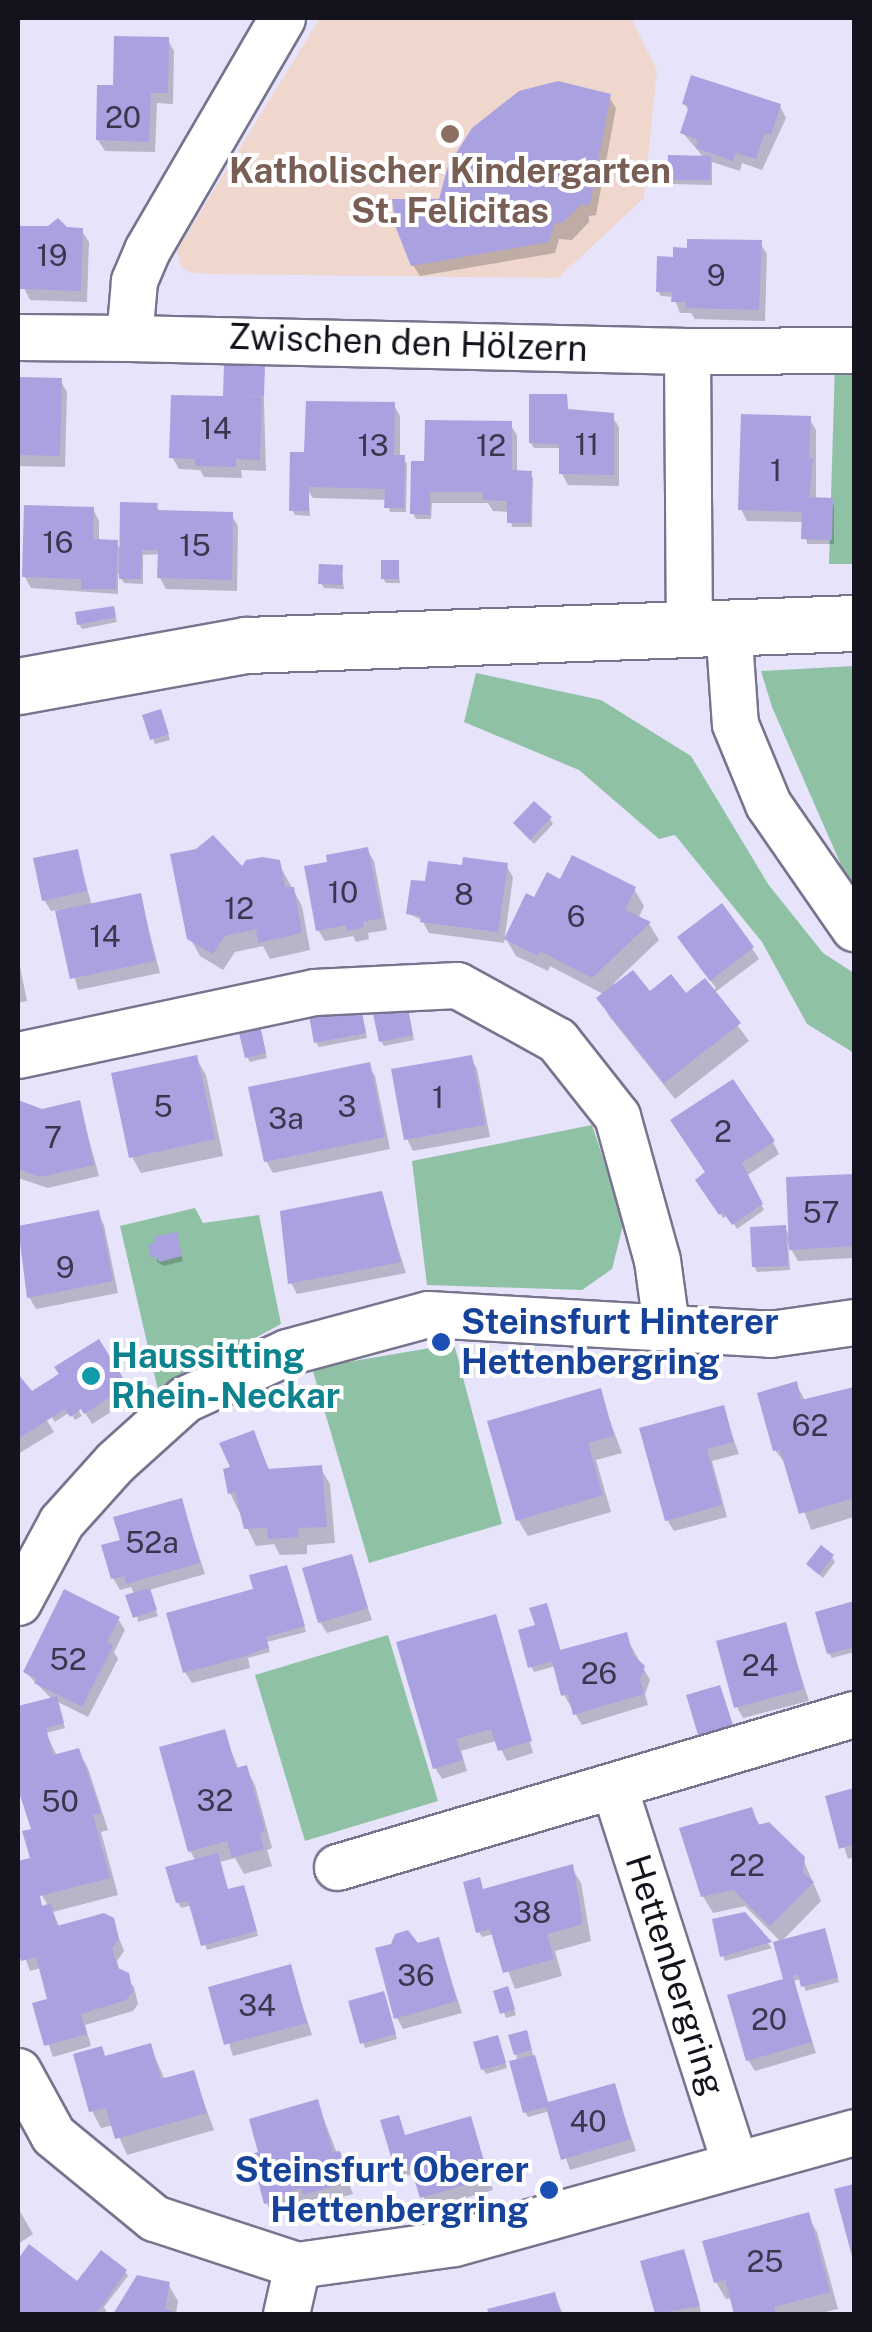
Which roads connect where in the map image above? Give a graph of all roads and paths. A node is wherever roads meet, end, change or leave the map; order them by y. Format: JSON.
{"nodes":[{"id":1,"x":282,"y":18,"type":"edge"},
{"id":2,"x":18,"y":337,"type":"edge"},
{"id":3,"x":129,"y":338,"type":"junction"},
{"id":4,"x":854,"y":350,"type":"edge"},
{"id":5,"x":687,"y":351,"type":"junction"},
{"id":6,"x":854,"y":622,"type":"edge"},
{"id":7,"x":709,"y":625,"type":"junction"},
{"id":8,"x":18,"y":686,"type":"edge"},
{"id":9,"x":854,"y":928,"type":"edge"},
{"id":10,"x":18,"y":1055,"type":"edge"},
{"id":11,"x":854,"y":1322,"type":"edge"},
{"id":12,"x":666,"y":1326,"type":"junction"},
{"id":13,"x":18,"y":1602,"type":"edge"},
{"id":14,"x":854,"y":1714,"type":"edge"},
{"id":15,"x":614,"y":1787,"type":"junction"},
{"id":16,"x":337,"y":1867,"type":"dead end"},
{"id":17,"x":18,"y":2071,"type":"edge"},
{"id":18,"x":854,"y":2132,"type":"edge"},
{"id":19,"x":735,"y":2163,"type":"junction"},
{"id":20,"x":297,"y":2265,"type":"junction"},
{"id":21,"x":286,"y":2314,"type":"edge"}],
"edges":[{"from":1,"to":3,"type":"street"},
{"from":2,"to":3,"type":"street","name":"Zwischen den Hölzern"},
{"from":3,"to":5,"type":"street","name":"Zwischen den Hölzern"},
{"from":4,"to":5,"type":"street","name":"Zwischen den Hölzern"},
{"from":5,"to":7,"type":"street"},
{"from":6,"to":7,"type":"street"},
{"from":7,"to":8,"type":"street"},
{"from":7,"to":9,"type":"street"},
{"from":10,"to":12,"type":"street"},
{"from":11,"to":12,"type":"street"},
{"from":12,"to":13,"type":"street"},
{"from":14,"to":15,"type":"street"},
{"from":15,"to":16,"type":"street"},
{"from":15,"to":19,"type":"street","name":"Hettenbergring"},
{"from":17,"to":20,"type":"street"},
{"from":18,"to":19,"type":"street"},
{"from":19,"to":20,"type":"street"},
{"from":20,"to":21,"type":"street"}]}
